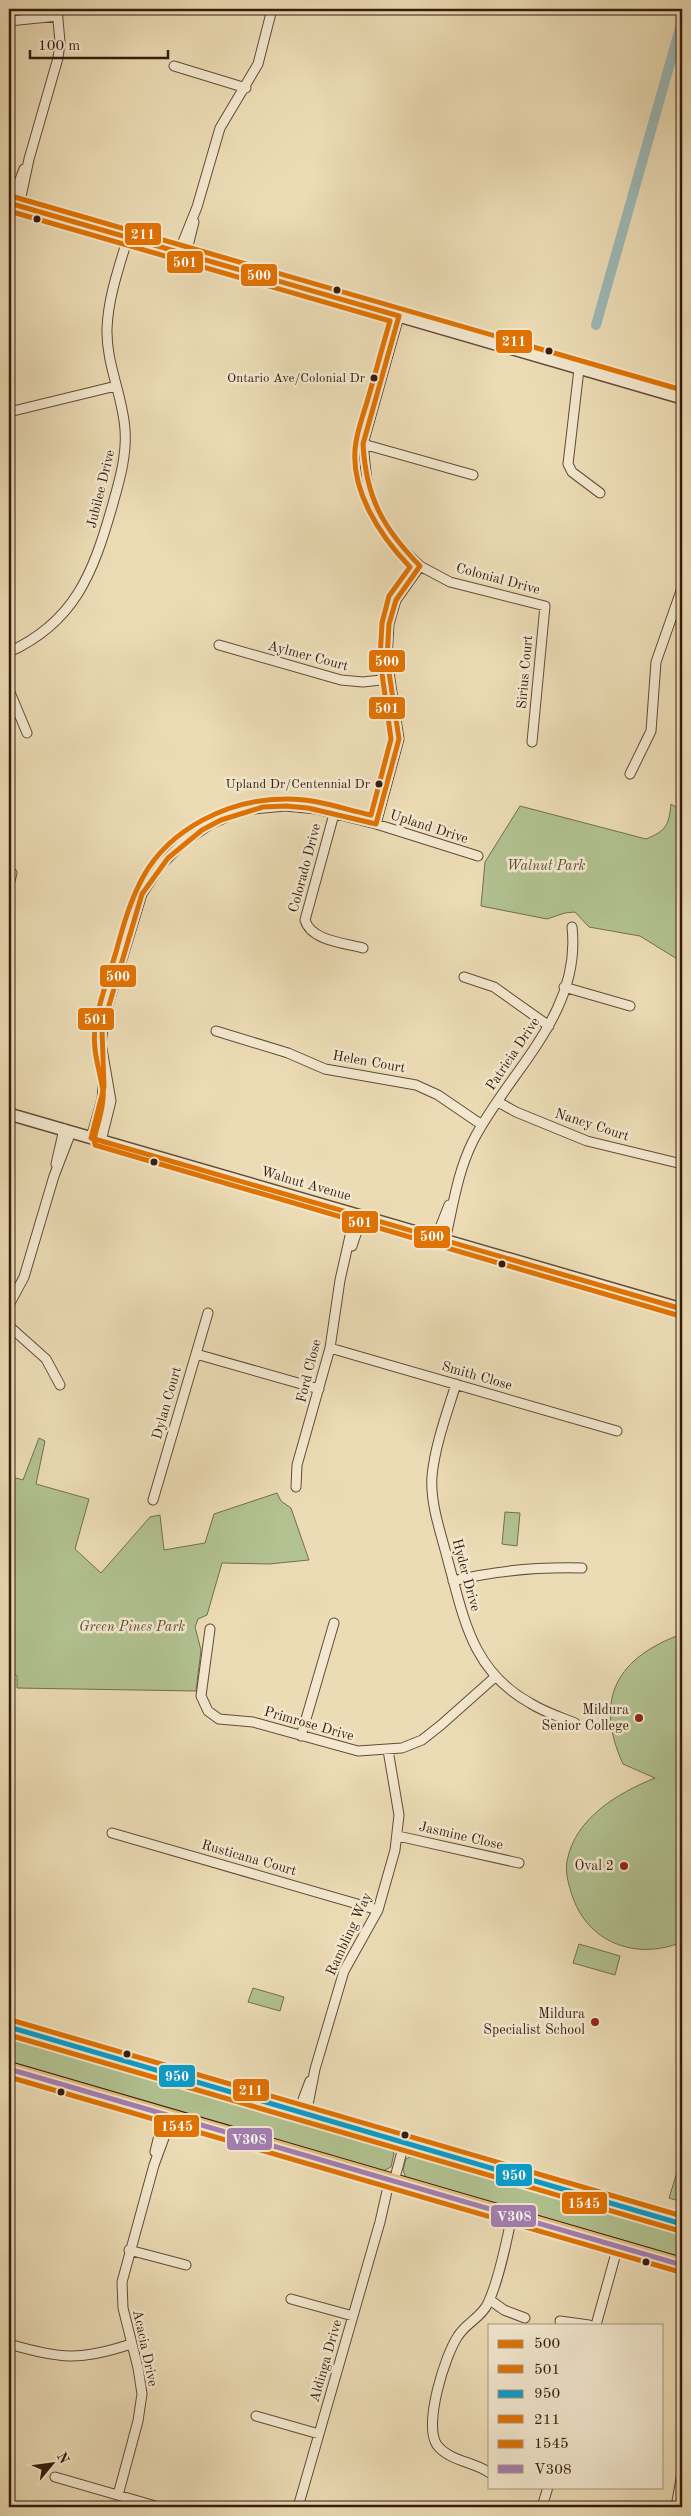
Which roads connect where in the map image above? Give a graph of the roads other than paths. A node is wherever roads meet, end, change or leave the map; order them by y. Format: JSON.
{"nodes":[{"id":1,"x":272,"y":9,"type":"edge"},
{"id":2,"x":58,"y":12,"type":"edge"},
{"id":3,"x":9,"y":21,"type":"edge"},
{"id":4,"x":174,"y":66,"type":"dead end"},
{"id":5,"x":246,"y":88,"type":"junction"},
{"id":6,"x":13,"y":204,"type":"edge"},
{"id":7,"x":128,"y":237,"type":"junction"},
{"id":8,"x":182,"y":253,"type":"junction"},
{"id":9,"x":399,"y":316,"type":"junction"},
{"id":10,"x":578,"y":369,"type":"junction"},
{"id":11,"x":116,"y":386,"type":"junction"},
{"id":12,"x":682,"y":398,"type":"edge"},
{"id":13,"x":9,"y":412,"type":"edge"},
{"id":14,"x":363,"y":444,"type":"junction"},
{"id":15,"x":473,"y":475,"type":"dead end"},
{"id":16,"x":600,"y":493,"type":"dead end"},
{"id":17,"x":420,"y":566,"type":"junction"},
{"id":18,"x":682,"y":588,"type":"edge"},
{"id":19,"x":544,"y":606,"type":"joint"},
{"id":20,"x":220,"y":646,"type":"dead end"},
{"id":21,"x":9,"y":652,"type":"edge"},
{"id":22,"x":390,"y":679,"type":"junction"},
{"id":23,"x":9,"y":690,"type":"edge"},
{"id":24,"x":27,"y":733,"type":"dead end"},
{"id":25,"x":532,"y":742,"type":"dead end"},
{"id":26,"x":630,"y":774,"type":"dead end"},
{"id":27,"x":334,"y":814,"type":"junction"},
{"id":28,"x":376,"y":824,"type":"junction"},
{"id":29,"x":478,"y":856,"type":"dead end"},
{"id":30,"x":12,"y":873,"type":"dead end"},
{"id":31,"x":9,"y":885,"type":"edge"},
{"id":32,"x":572,"y":927,"type":"dead end"},
{"id":33,"x":363,"y":948,"type":"dead end"},
{"id":34,"x":464,"y":977,"type":"dead end"},
{"id":35,"x":564,"y":988,"type":"junction"},
{"id":36,"x":630,"y":1006,"type":"dead end"},
{"id":37,"x":549,"y":1026,"type":"junction"},
{"id":38,"x":216,"y":1031,"type":"dead end"},
{"id":39,"x":498,"y":1102,"type":"junction"},
{"id":40,"x":9,"y":1114,"type":"edge"},
{"id":41,"x":482,"y":1125,"type":"junction"},
{"id":42,"x":67,"y":1131,"type":"junction"},
{"id":43,"x":96,"y":1139,"type":"junction"},
{"id":44,"x":682,"y":1164,"type":"edge"},
{"id":45,"x":358,"y":1215,"type":"junction"},
{"id":46,"x":440,"y":1239,"type":"junction"},
{"id":47,"x":9,"y":1305,"type":"edge"},
{"id":48,"x":682,"y":1309,"type":"edge"},
{"id":49,"x":208,"y":1313,"type":"dead end"},
{"id":50,"x":9,"y":1326,"type":"edge"},
{"id":51,"x":330,"y":1348,"type":"junction"},
{"id":52,"x":196,"y":1354,"type":"junction"},
{"id":53,"x":456,"y":1384,"type":"junction"},
{"id":54,"x":60,"y":1385,"type":"dead end"},
{"id":55,"x":318,"y":1389,"type":"junction"},
{"id":56,"x":617,"y":1431,"type":"dead end"},
{"id":57,"x":296,"y":1487,"type":"dead end"},
{"id":58,"x":153,"y":1500,"type":"dead end"},
{"id":59,"x":582,"y":1568,"type":"dead end"},
{"id":60,"x":453,"y":1581,"type":"junction"},
{"id":61,"x":334,"y":1623,"type":"dead end"},
{"id":62,"x":210,"y":1629,"type":"dead end"},
{"id":63,"x":495,"y":1677,"type":"junction"},
{"id":64,"x":575,"y":1723,"type":"dead end"},
{"id":65,"x":301,"y":1736,"type":"junction"},
{"id":66,"x":388,"y":1750,"type":"junction"},
{"id":67,"x":112,"y":1833,"type":"dead end"},
{"id":68,"x":398,"y":1836,"type":"junction"},
{"id":69,"x":519,"y":1863,"type":"dead end"},
{"id":70,"x":378,"y":1910,"type":"junction"},
{"id":71,"x":9,"y":2027,"type":"edge"},
{"id":72,"x":9,"y":2069,"type":"edge"},
{"id":73,"x":302,"y":2114,"type":"junction"},
{"id":74,"x":168,"y":2115,"type":"junction"},
{"id":75,"x":404,"y":2144,"type":"junction"},
{"id":76,"x":393,"y":2181,"type":"junction"},
{"id":77,"x":512,"y":2215,"type":"junction"},
{"id":78,"x":682,"y":2224,"type":"edge"},
{"id":79,"x":618,"y":2246,"type":"junction"},
{"id":80,"x":129,"y":2250,"type":"junction"},
{"id":81,"x":682,"y":2265,"type":"edge"},
{"id":82,"x":186,"y":2266,"type":"dead end"},
{"id":83,"x":291,"y":2299,"type":"dead end"},
{"id":84,"x":490,"y":2300,"type":"junction"},
{"id":85,"x":353,"y":2316,"type":"junction"},
{"id":86,"x":525,"y":2318,"type":"dead end"},
{"id":87,"x":560,"y":2321,"type":"dead end"},
{"id":88,"x":582,"y":2324,"type":"edge"},
{"id":89,"x":596,"y":2324,"type":"edge"},
{"id":90,"x":9,"y":2344,"type":"edge"},
{"id":91,"x":131,"y":2344,"type":"junction"},
{"id":92,"x":256,"y":2416,"type":"dead end"},
{"id":93,"x":319,"y":2434,"type":"junction"},
{"id":94,"x":488,"y":2471,"type":"edge"},
{"id":95,"x":682,"y":2473,"type":"edge"},
{"id":96,"x":55,"y":2478,"type":"dead end"},
{"id":97,"x":548,"y":2488,"type":"edge"},
{"id":98,"x":118,"y":2495,"type":"junction"},
{"id":99,"x":159,"y":2507,"type":"edge"},
{"id":100,"x":298,"y":2507,"type":"edge"},
{"id":101,"x":542,"y":2507,"type":"edge"},
{"id":102,"x":676,"y":2507,"type":"edge"}],
"edges":[{"from":1,"to":5,"type":"street"},
{"from":2,"to":3,"type":"street"},
{"from":2,"to":6,"type":"street"},
{"from":4,"to":5,"type":"street"},
{"from":5,"to":8,"type":"street"},
{"from":6,"to":7,"type":"street"},
{"from":7,"to":8,"type":"street"},
{"from":7,"to":11,"type":"street","name":"Jubilee Drive"},
{"from":8,"to":9,"type":"street"},
{"from":9,"to":10,"type":"street"},
{"from":9,"to":14,"type":"street","name":"Colonial Drive"},
{"from":10,"to":12,"type":"street"},
{"from":10,"to":16,"type":"street"},
{"from":11,"to":13,"type":"street"},
{"from":11,"to":21,"type":"street","name":"Jubilee Drive"},
{"from":14,"to":15,"type":"street"},
{"from":14,"to":17,"type":"street","name":"Colonial Drive"},
{"from":17,"to":19,"type":"street","name":"Colonial Drive"},
{"from":17,"to":22,"type":"street"},
{"from":18,"to":26,"type":"street"},
{"from":19,"to":25,"type":"street","name":"Sirius Court"},
{"from":20,"to":22,"type":"street","name":"Aylmer Court"},
{"from":22,"to":28,"type":"street"},
{"from":23,"to":24,"type":"street"},
{"from":27,"to":28,"type":"street","name":"Upland Drive"},
{"from":27,"to":33,"type":"street","name":"Colorado Drive"},
{"from":27,"to":43,"type":"street","name":"Upland Drive"},
{"from":28,"to":29,"type":"street","name":"Upland Drive"},
{"from":30,"to":31,"type":"street"},
{"from":32,"to":35,"type":"street","name":"Patricia Drive"},
{"from":34,"to":37,"type":"street"},
{"from":35,"to":36,"type":"street"},
{"from":35,"to":37,"type":"street","name":"Patricia Drive"},
{"from":37,"to":39,"type":"street","name":"Patricia Drive"},
{"from":38,"to":41,"type":"street","name":"Helen Court"},
{"from":39,"to":41,"type":"street","name":"Patricia Drive"},
{"from":39,"to":44,"type":"street","name":"Nancy Court"},
{"from":40,"to":42,"type":"street","name":"Walnut Avenue"},
{"from":41,"to":46,"type":"street","name":"Patricia Drive"},
{"from":42,"to":43,"type":"street","name":"Walnut Avenue"},
{"from":42,"to":47,"type":"street"},
{"from":43,"to":45,"type":"street","name":"Walnut Avenue"},
{"from":45,"to":46,"type":"street","name":"Walnut Avenue"},
{"from":45,"to":51,"type":"street","name":"Ford Close"},
{"from":46,"to":48,"type":"street","name":"Walnut Avenue"},
{"from":49,"to":52,"type":"street","name":"Dylan Court"},
{"from":50,"to":54,"type":"street"},
{"from":51,"to":53,"type":"street","name":"Smith Close"},
{"from":51,"to":55,"type":"street","name":"Ford Close"},
{"from":52,"to":55,"type":"street"},
{"from":52,"to":58,"type":"street","name":"Dylan Court"},
{"from":53,"to":56,"type":"street","name":"Smith Close"},
{"from":53,"to":60,"type":"street","name":"Hyder Drive"},
{"from":55,"to":57,"type":"street","name":"Ford Close"},
{"from":59,"to":60,"type":"street"},
{"from":60,"to":63,"type":"street","name":"Hyder Drive"},
{"from":61,"to":65,"type":"street"},
{"from":62,"to":65,"type":"street","name":"Primrose Drive"},
{"from":63,"to":64,"type":"street","name":"Hyder Drive"},
{"from":63,"to":66,"type":"street","name":"Primrose Drive"},
{"from":65,"to":66,"type":"street","name":"Primrose Drive"},
{"from":66,"to":68,"type":"street","name":"Rambling Way"},
{"from":67,"to":70,"type":"street","name":"Rusticana Court"},
{"from":68,"to":69,"type":"street","name":"Jasmine Close"},
{"from":68,"to":70,"type":"street","name":"Rambling Way"},
{"from":70,"to":73,"type":"street","name":"Rambling Way"},
{"from":71,"to":73,"type":"highway"},
{"from":72,"to":74,"type":"highway"},
{"from":73,"to":75,"type":"highway"},
{"from":74,"to":76,"type":"highway"},
{"from":74,"to":80,"type":"street","name":"Acacia Drive"},
{"from":75,"to":76,"type":"street","name":"Aldinga Drive"},
{"from":75,"to":78,"type":"highway"},
{"from":76,"to":77,"type":"highway"},
{"from":76,"to":85,"type":"street","name":"Aldinga Drive"},
{"from":77,"to":79,"type":"highway"},
{"from":77,"to":84,"type":"street"},
{"from":79,"to":81,"type":"highway"},
{"from":79,"to":89,"type":"street"},
{"from":80,"to":82,"type":"street"},
{"from":80,"to":91,"type":"street","name":"Acacia Drive"},
{"from":83,"to":85,"type":"street"},
{"from":84,"to":86,"type":"street"},
{"from":84,"to":94,"type":"street"},
{"from":85,"to":93,"type":"street","name":"Aldinga Drive"},
{"from":87,"to":88,"type":"street"},
{"from":90,"to":91,"type":"street"},
{"from":91,"to":98,"type":"street","name":"Acacia Drive"},
{"from":92,"to":93,"type":"street"},
{"from":93,"to":100,"type":"street","name":"Aldinga Drive"},
{"from":95,"to":102,"type":"street"},
{"from":96,"to":98,"type":"street"},
{"from":97,"to":101,"type":"street"},
{"from":98,"to":99,"type":"street"}]}
